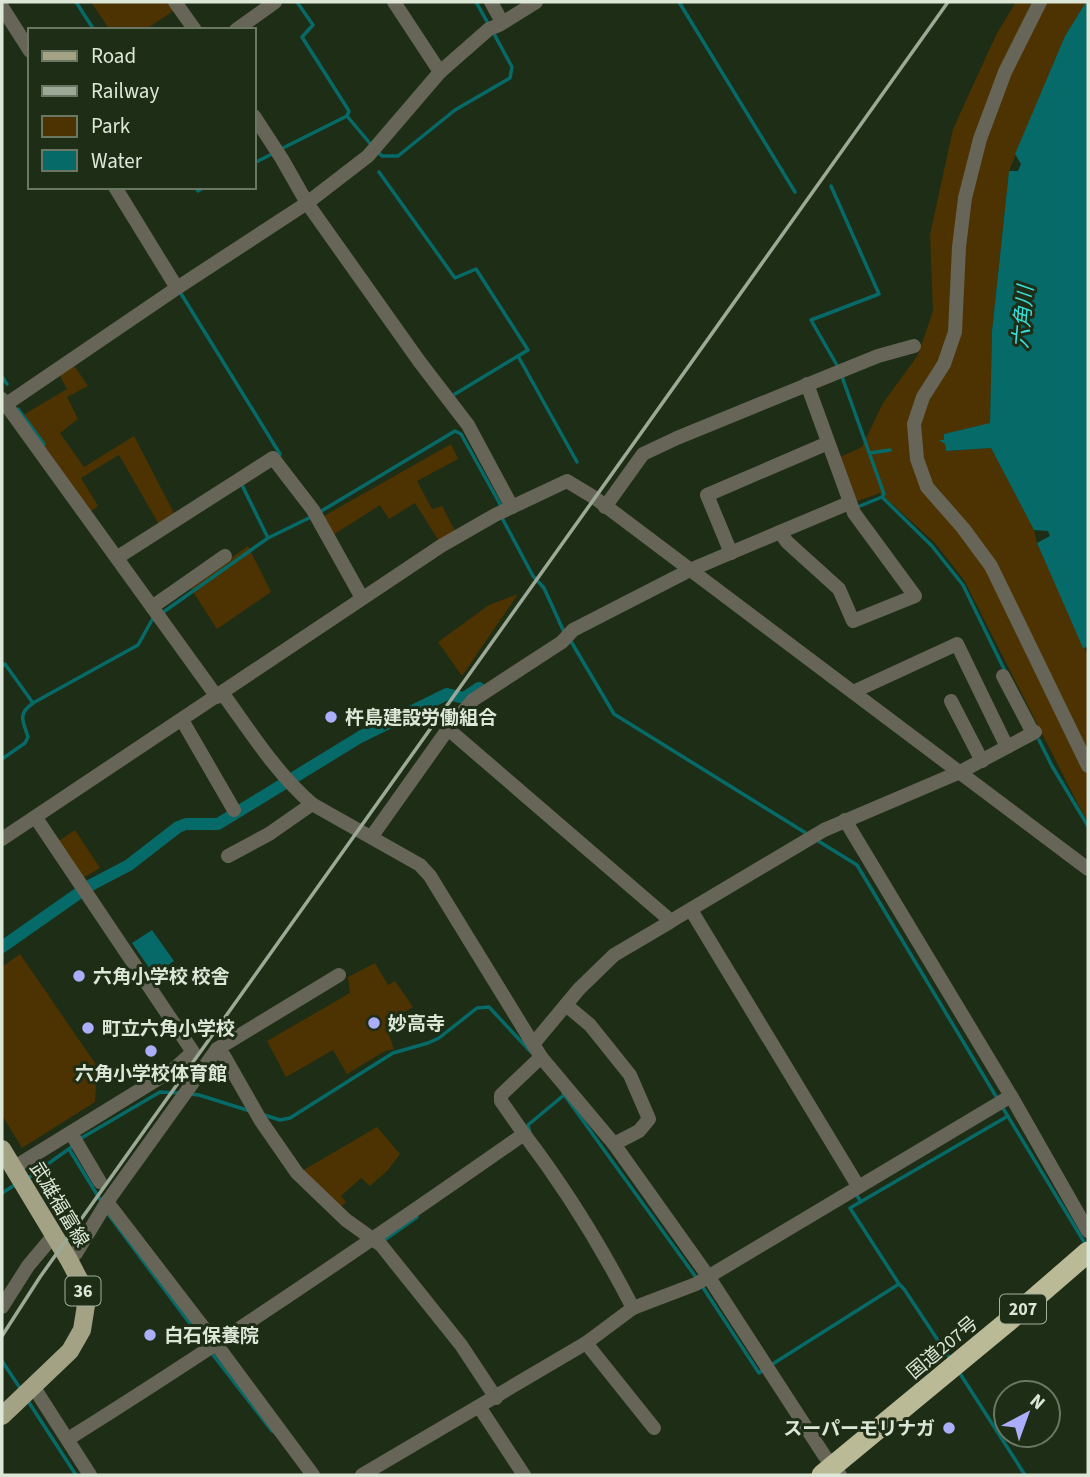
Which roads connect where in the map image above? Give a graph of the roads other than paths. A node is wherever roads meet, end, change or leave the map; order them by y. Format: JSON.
{"nodes":[{"id":1,"x":175,"y":2,"type":"edge"},
{"id":2,"x":275,"y":2,"type":"edge"},
{"id":3,"x":394,"y":2,"type":"edge"},
{"id":4,"x":491,"y":2,"type":"edge"},
{"id":5,"x":536,"y":2,"type":"edge"},
{"id":6,"x":1040,"y":2,"type":"edge"},
{"id":7,"x":2,"y":7,"type":"edge"},
{"id":8,"x":497,"y":25,"type":"junction"},
{"id":9,"x":194,"y":28,"type":"edge"},
{"id":10,"x":239,"y":28,"type":"edge"},
{"id":11,"x":28,"y":48,"type":"edge"},
{"id":12,"x":440,"y":72,"type":"junction"},
{"id":13,"x":256,"y":119,"type":"edge"},
{"id":14,"x":116,"y":189,"type":"edge"},
{"id":15,"x":307,"y":203,"type":"junction"},
{"id":16,"x":177,"y":288,"type":"junction"},
{"id":17,"x":914,"y":346,"type":"dead end"},
{"id":18,"x":807,"y":384,"type":"junction"},
{"id":19,"x":3,"y":404,"type":"edge"},
{"id":20,"x":828,"y":443,"type":"junction"},
{"id":21,"x":606,"y":507,"type":"junction"},
{"id":22,"x":852,"y":508,"type":"junction"},
{"id":23,"x":504,"y":511,"type":"junction"},
{"id":24,"x":783,"y":537,"type":"junction"},
{"id":25,"x":731,"y":553,"type":"junction"},
{"id":26,"x":225,"y":556,"type":"dead end"},
{"id":27,"x":118,"y":557,"type":"junction"},
{"id":28,"x":695,"y":573,"type":"junction"},
{"id":29,"x":362,"y":598,"type":"junction"},
{"id":30,"x":152,"y":607,"type":"junction"},
{"id":31,"x":1003,"y":676,"type":"dead end"},
{"id":32,"x":853,"y":692,"type":"junction"},
{"id":33,"x":220,"y":696,"type":"junction"},
{"id":34,"x":951,"y":701,"type":"dead end"},
{"id":35,"x":182,"y":720,"type":"junction"},
{"id":36,"x":448,"y":729,"type":"junction"},
{"id":37,"x":1007,"y":747,"type":"junction"},
{"id":38,"x":982,"y":761,"type":"junction"},
{"id":39,"x":1088,"y":766,"type":"edge"},
{"id":40,"x":960,"y":772,"type":"junction"},
{"id":41,"x":312,"y":804,"type":"junction"},
{"id":42,"x":234,"y":810,"type":"dead end"},
{"id":43,"x":36,"y":818,"type":"junction"},
{"id":44,"x":845,"y":820,"type":"junction"},
{"id":45,"x":372,"y":836,"type":"junction"},
{"id":46,"x":2,"y":839,"type":"edge"},
{"id":47,"x":228,"y":856,"type":"dead end"},
{"id":48,"x":1088,"y":869,"type":"edge"},
{"id":49,"x":691,"y":910,"type":"junction"},
{"id":50,"x":666,"y":925,"type":"dead end"},
{"id":51,"x":339,"y":975,"type":"dead end"},
{"id":52,"x":569,"y":1007,"type":"junction"},
{"id":53,"x":217,"y":1049,"type":"junction"},
{"id":54,"x":537,"y":1053,"type":"junction"},
{"id":55,"x":1004,"y":1099,"type":"junction"},
{"id":56,"x":526,"y":1137,"type":"junction"},
{"id":57,"x":74,"y":1140,"type":"junction"},
{"id":58,"x":614,"y":1144,"type":"junction"},
{"id":59,"x":2,"y":1149,"type":"edge"},
{"id":60,"x":19,"y":1177,"type":"junction"},
{"id":61,"x":100,"y":1182,"type":"dead end"},
{"id":62,"x":854,"y":1188,"type":"junction"},
{"id":63,"x":104,"y":1206,"type":"junction"},
{"id":64,"x":1088,"y":1231,"type":"edge"},
{"id":65,"x":54,"y":1236,"type":"junction"},
{"id":66,"x":373,"y":1243,"type":"junction"},
{"id":67,"x":1087,"y":1253,"type":"edge"},
{"id":68,"x":69,"y":1260,"type":"junction"},
{"id":69,"x":702,"y":1280,"type":"junction"},
{"id":70,"x":2,"y":1307,"type":"edge"},
{"id":71,"x":633,"y":1307,"type":"junction"},
{"id":72,"x":586,"y":1343,"type":"junction"},
{"id":73,"x":212,"y":1345,"type":"junction"},
{"id":74,"x":28,"y":1391,"type":"junction"},
{"id":75,"x":496,"y":1398,"type":"junction"},
{"id":76,"x":480,"y":1408,"type":"junction"},
{"id":77,"x":2,"y":1416,"type":"edge"},
{"id":78,"x":654,"y":1428,"type":"dead end"},
{"id":79,"x":68,"y":1439,"type":"junction"},
{"id":80,"x":832,"y":1472,"type":"edge"},
{"id":81,"x":90,"y":1475,"type":"edge"},
{"id":82,"x":313,"y":1475,"type":"edge"},
{"id":83,"x":362,"y":1475,"type":"edge"},
{"id":84,"x":524,"y":1475,"type":"edge"}],
"edges":[{"from":1,"to":9,"type":"street"},
{"from":2,"to":10,"type":"street"},
{"from":3,"to":12,"type":"street"},
{"from":4,"to":8,"type":"street"},
{"from":5,"to":8,"type":"street"},
{"from":6,"to":39,"type":"street"},
{"from":7,"to":11,"type":"street"},
{"from":8,"to":12,"type":"street"},
{"from":12,"to":15,"type":"street"},
{"from":13,"to":15,"type":"street"},
{"from":14,"to":16,"type":"street"},
{"from":15,"to":16,"type":"street"},
{"from":15,"to":23,"type":"street"},
{"from":16,"to":19,"type":"street"},
{"from":17,"to":18,"type":"street"},
{"from":18,"to":20,"type":"street"},
{"from":18,"to":21,"type":"street"},
{"from":19,"to":27,"type":"street"},
{"from":20,"to":22,"type":"street"},
{"from":20,"to":25,"type":"street"},
{"from":21,"to":23,"type":"street"},
{"from":21,"to":28,"type":"street"},
{"from":22,"to":24,"type":"street"},
{"from":22,"to":24,"type":"street"},
{"from":23,"to":29,"type":"street"},
{"from":24,"to":25,"type":"street"},
{"from":25,"to":28,"type":"street"},
{"from":26,"to":30,"type":"street"},
{"from":27,"to":29,"type":"street"},
{"from":27,"to":30,"type":"street"},
{"from":28,"to":32,"type":"street"},
{"from":28,"to":36,"type":"street"},
{"from":29,"to":33,"type":"street"},
{"from":30,"to":33,"type":"street"},
{"from":31,"to":37,"type":"street"},
{"from":32,"to":37,"type":"street"},
{"from":32,"to":40,"type":"street"},
{"from":33,"to":35,"type":"street"},
{"from":33,"to":41,"type":"street"},
{"from":34,"to":38,"type":"street"},
{"from":35,"to":42,"type":"street"},
{"from":35,"to":43,"type":"street"},
{"from":36,"to":45,"type":"street"},
{"from":36,"to":49,"type":"street"},
{"from":37,"to":38,"type":"street"},
{"from":38,"to":40,"type":"street"},
{"from":40,"to":44,"type":"street"},
{"from":40,"to":48,"type":"street"},
{"from":41,"to":45,"type":"street"},
{"from":41,"to":47,"type":"street"},
{"from":43,"to":46,"type":"street"},
{"from":43,"to":57,"type":"street"},
{"from":44,"to":49,"type":"street"},
{"from":44,"to":55,"type":"street"},
{"from":45,"to":54,"type":"street"},
{"from":49,"to":62,"type":"street"},
{"from":50,"to":52,"type":"street"},
{"from":51,"to":53,"type":"street"},
{"from":52,"to":54,"type":"street"},
{"from":52,"to":58,"type":"street"},
{"from":53,"to":63,"type":"street"},
{"from":53,"to":66,"type":"street"},
{"from":54,"to":56,"type":"street"},
{"from":54,"to":58,"type":"street"},
{"from":55,"to":62,"type":"street"},
{"from":55,"to":64,"type":"street"},
{"from":56,"to":66,"type":"street"},
{"from":56,"to":71,"type":"street"},
{"from":57,"to":60,"type":"street"},
{"from":57,"to":61,"type":"street"},
{"from":58,"to":69,"type":"street"},
{"from":59,"to":60,"type":"main road","name":"武雄福富線","number":"36"},
{"from":60,"to":65,"type":"main road","name":"武雄福富線","number":"36"},
{"from":62,"to":69,"type":"street"},
{"from":63,"to":68,"type":"street"},
{"from":63,"to":73,"type":"street"},
{"from":65,"to":68,"type":"main road","name":"武雄福富線","number":"36"},
{"from":65,"to":70,"type":"street"},
{"from":66,"to":73,"type":"street"},
{"from":66,"to":75,"type":"street"},
{"from":67,"to":80,"type":"highway","name":"国道207号","number":"207"},
{"from":68,"to":74,"type":"main road","name":"武雄福富線","number":"36"},
{"from":69,"to":71,"type":"street"},
{"from":69,"to":80,"type":"street"},
{"from":71,"to":72,"type":"street"},
{"from":72,"to":75,"type":"street"},
{"from":72,"to":78,"type":"street"},
{"from":73,"to":79,"type":"street"},
{"from":73,"to":82,"type":"street"},
{"from":74,"to":77,"type":"main road","name":"武雄福富線","number":"36"},
{"from":74,"to":79,"type":"street"},
{"from":75,"to":76,"type":"street"},
{"from":76,"to":83,"type":"street"},
{"from":76,"to":84,"type":"street"},
{"from":79,"to":81,"type":"street"}]}
